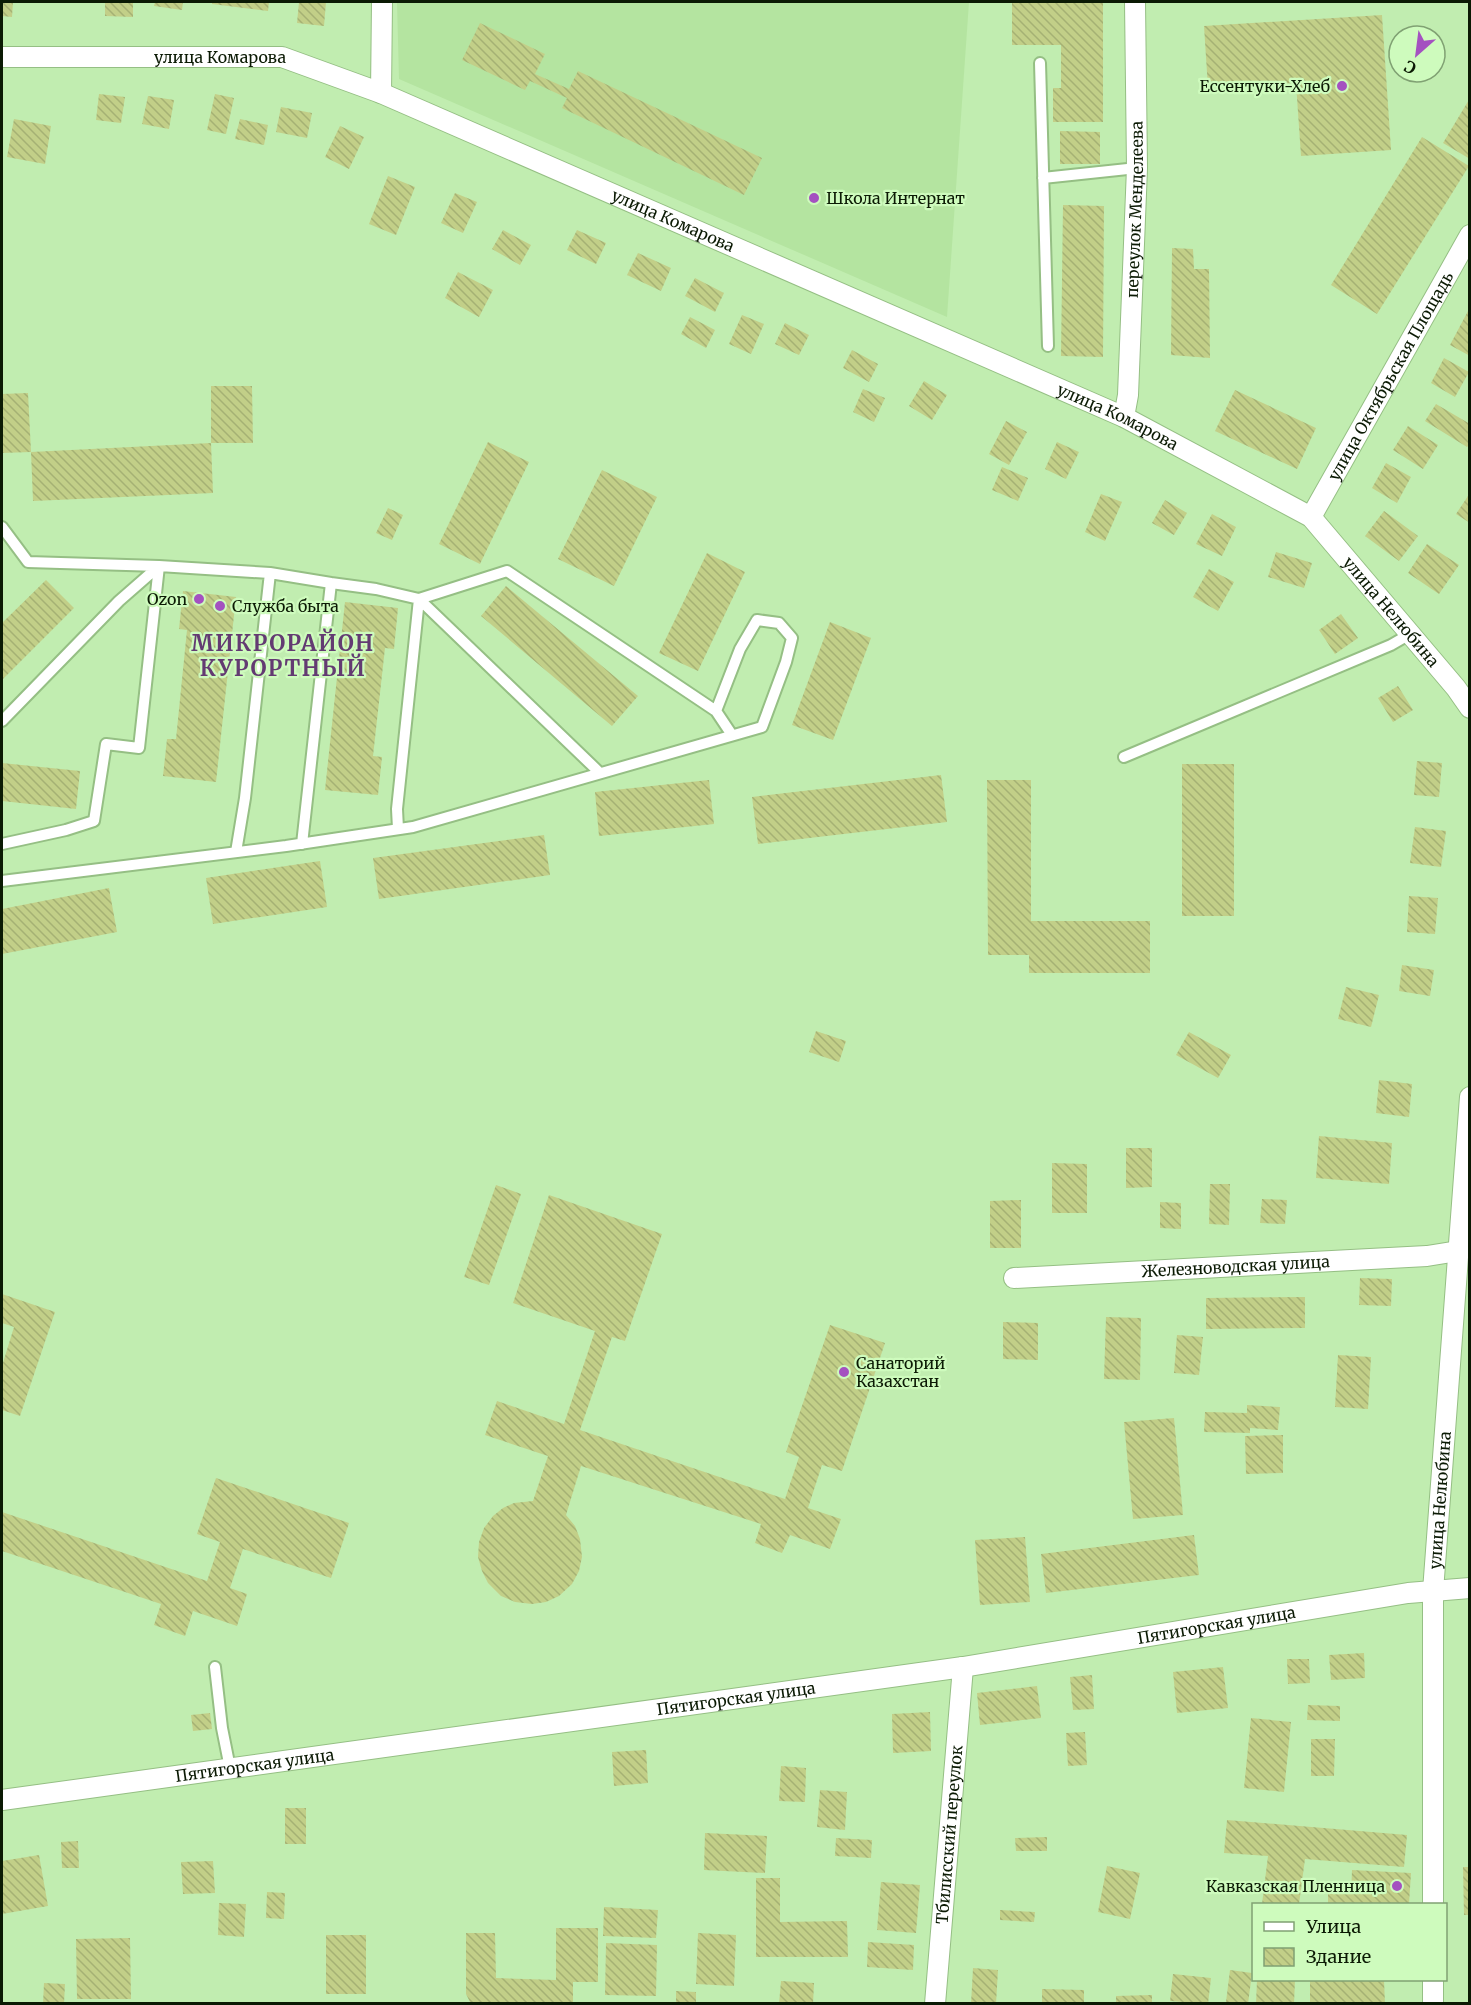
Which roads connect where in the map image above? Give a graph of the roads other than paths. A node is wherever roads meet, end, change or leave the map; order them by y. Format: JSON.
{"nodes":[{"id":1,"x":382,"y":2,"type":"edge"},
{"id":2,"x":1135,"y":2,"type":"edge"},
{"id":3,"x":2,"y":57,"type":"edge"},
{"id":4,"x":1040,"y":63,"type":"dead end"},
{"id":5,"x":381,"y":93,"type":"junction"},
{"id":6,"x":1137,"y":168,"type":"junction"},
{"id":7,"x":1043,"y":178,"type":"junction"},
{"id":8,"x":1470,"y":235,"type":"edge"},
{"id":9,"x":1048,"y":346,"type":"dead end"},
{"id":10,"x":1124,"y":417,"type":"junction"},
{"id":11,"x":1311,"y":517,"type":"junction"},
{"id":12,"x":2,"y":527,"type":"edge"},
{"id":13,"x":159,"y":566,"type":"junction"},
{"id":14,"x":270,"y":573,"type":"junction"},
{"id":15,"x":332,"y":583,"type":"junction"},
{"id":16,"x":418,"y":599,"type":"junction"},
{"id":17,"x":1410,"y":634,"type":"junction"},
{"id":18,"x":1470,"y":708,"type":"edge"},
{"id":19,"x":716,"y":711,"type":"junction"},
{"id":20,"x":2,"y":721,"type":"edge"},
{"id":21,"x":732,"y":735,"type":"junction"},
{"id":22,"x":1124,"y":757,"type":"dead end"},
{"id":23,"x":600,"y":772,"type":"junction"},
{"id":24,"x":398,"y":829,"type":"junction"},
{"id":25,"x":2,"y":844,"type":"edge"},
{"id":26,"x":302,"y":844,"type":"junction"},
{"id":27,"x":236,"y":852,"type":"junction"},
{"id":28,"x":2,"y":881,"type":"edge"},
{"id":29,"x":1470,"y":1097,"type":"edge"},
{"id":30,"x":1458,"y":1251,"type":"junction"},
{"id":31,"x":1014,"y":1278,"type":"dead end"},
{"id":32,"x":1470,"y":1588,"type":"edge"},
{"id":33,"x":1433,"y":1591,"type":"junction"},
{"id":34,"x":214,"y":1667,"type":"dead end"},
{"id":35,"x":963,"y":1667,"type":"junction"},
{"id":36,"x":230,"y":1768,"type":"junction"},
{"id":37,"x":2,"y":1800,"type":"edge"},
{"id":38,"x":1433,"y":1903,"type":"edge"},
{"id":39,"x":1433,"y":1981,"type":"edge"},
{"id":40,"x":935,"y":2004,"type":"edge"},
{"id":41,"x":1433,"y":2004,"type":"edge"}],
"edges":[{"from":1,"to":5,"type":"street"},
{"from":2,"to":6,"type":"street","name":"переулок Менделеева"},
{"from":3,"to":5,"type":"street","name":"улица Комарова"},
{"from":4,"to":7,"type":"lane"},
{"from":5,"to":10,"type":"street","name":"улица Комарова"},
{"from":6,"to":7,"type":"lane"},
{"from":6,"to":10,"type":"street","name":"переулок Менделеева"},
{"from":7,"to":9,"type":"lane"},
{"from":8,"to":11,"type":"street","name":"улица Октябрьская Площадь"},
{"from":10,"to":11,"type":"street","name":"улица Комарова"},
{"from":11,"to":17,"type":"street","name":"улица Нелюбина"},
{"from":12,"to":13,"type":"lane"},
{"from":13,"to":14,"type":"lane"},
{"from":13,"to":20,"type":"lane"},
{"from":13,"to":25,"type":"lane"},
{"from":14,"to":15,"type":"lane"},
{"from":14,"to":27,"type":"lane"},
{"from":15,"to":16,"type":"lane"},
{"from":15,"to":26,"type":"lane"},
{"from":16,"to":19,"type":"lane"},
{"from":16,"to":23,"type":"lane"},
{"from":16,"to":24,"type":"lane"},
{"from":17,"to":18,"type":"street","name":"улица Нелюбина"},
{"from":17,"to":22,"type":"lane"},
{"from":19,"to":21,"type":"lane"},
{"from":19,"to":21,"type":"lane"},
{"from":21,"to":23,"type":"lane"},
{"from":23,"to":24,"type":"lane"},
{"from":24,"to":26,"type":"lane"},
{"from":26,"to":27,"type":"lane"},
{"from":27,"to":28,"type":"lane"},
{"from":29,"to":30,"type":"street","name":"улица Нелюбина"},
{"from":30,"to":31,"type":"street","name":"Железноводская улица"},
{"from":30,"to":33,"type":"street","name":"улица Нелюбина"},
{"from":32,"to":33,"type":"street","name":"Пятигорская улица"},
{"from":33,"to":35,"type":"street","name":"Пятигорская улица"},
{"from":33,"to":38,"type":"street","name":"улица Нелюбина"},
{"from":34,"to":36,"type":"lane"},
{"from":35,"to":36,"type":"street","name":"Пятигорская улица"},
{"from":35,"to":40,"type":"street","name":"Тбилисский переулок"},
{"from":36,"to":37,"type":"street","name":"Пятигорская улица"},
{"from":39,"to":41,"type":"street"}]}
